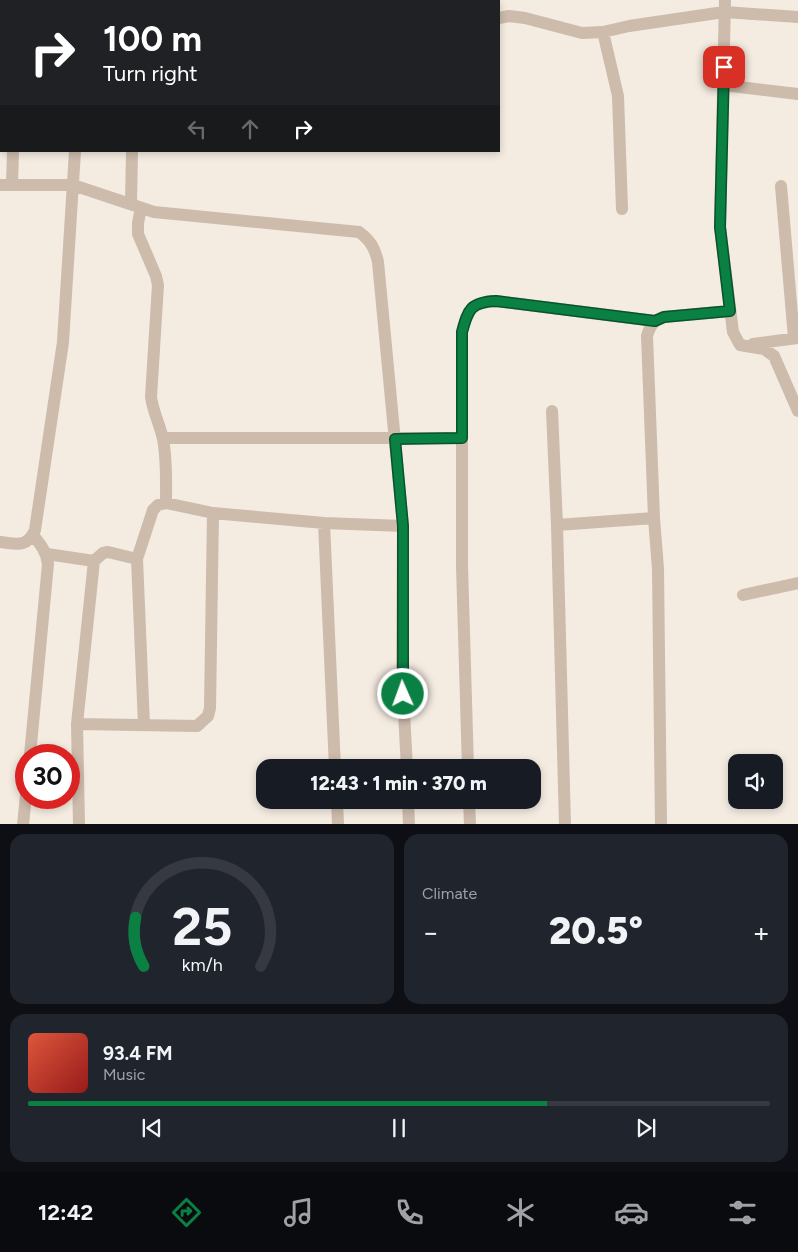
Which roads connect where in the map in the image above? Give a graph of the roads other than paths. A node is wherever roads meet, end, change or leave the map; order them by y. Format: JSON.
{"nodes":[{"id":1,"x":724,"y":6,"type":"edge"},
{"id":2,"x":798,"y":17,"type":"edge"},
{"id":3,"x":500,"y":18,"type":"edge"},
{"id":4,"x":603,"y":32,"type":"junction"},
{"id":5,"x":723,"y":85,"type":"junction"},
{"id":6,"x":798,"y":94,"type":"edge"},
{"id":7,"x":13,"y":152,"type":"edge"},
{"id":8,"x":75,"y":152,"type":"edge"},
{"id":9,"x":132,"y":152,"type":"edge"},
{"id":10,"x":6,"y":185,"type":"edge"},
{"id":11,"x":73,"y":185,"type":"junction"},
{"id":12,"x":781,"y":186,"type":"dead end"},
{"id":13,"x":136,"y":206,"type":"junction"},
{"id":14,"x":622,"y":209,"type":"dead end"},
{"id":15,"x":730,"y":311,"type":"junction"},
{"id":16,"x":655,"y":321,"type":"junction"},
{"id":17,"x":796,"y":338,"type":"edge"},
{"id":18,"x":740,"y":346,"type":"junction"},
{"id":19,"x":552,"y":411,"type":"dead end"},
{"id":20,"x":798,"y":412,"type":"edge"},
{"id":21,"x":162,"y":438,"type":"junction"},
{"id":22,"x":462,"y":438,"type":"junction"},
{"id":23,"x":395,"y":439,"type":"junction"},
{"id":24,"x":166,"y":503,"type":"junction"},
{"id":25,"x":213,"y":513,"type":"junction"},
{"id":26,"x":654,"y":518,"type":"junction"},
{"id":27,"x":324,"y":524,"type":"junction"},
{"id":28,"x":557,"y":525,"type":"junction"},
{"id":29,"x":403,"y":526,"type":"junction"},
{"id":30,"x":33,"y":535,"type":"junction"},
{"id":31,"x":0,"y":542,"type":"edge"},
{"id":32,"x":46,"y":554,"type":"junction"},
{"id":33,"x":137,"y":559,"type":"junction"},
{"id":34,"x":94,"y":561,"type":"junction"},
{"id":35,"x":798,"y":583,"type":"edge"},
{"id":36,"x":743,"y":595,"type":"dead end"},
{"id":37,"x":77,"y":724,"type":"junction"},
{"id":38,"x":144,"y":726,"type":"junction"},
{"id":39,"x":31,"y":744,"type":"edge"},
{"id":40,"x":335,"y":759,"type":"edge"},
{"id":41,"x":406,"y":759,"type":"edge"},
{"id":42,"x":468,"y":759,"type":"edge"},
{"id":43,"x":24,"y":809,"type":"edge"},
{"id":44,"x":337,"y":809,"type":"edge"},
{"id":45,"x":408,"y":809,"type":"edge"},
{"id":46,"x":469,"y":809,"type":"edge"},
{"id":47,"x":23,"y":824,"type":"edge"},
{"id":48,"x":79,"y":824,"type":"edge"},
{"id":49,"x":338,"y":824,"type":"edge"},
{"id":50,"x":409,"y":824,"type":"edge"},
{"id":51,"x":470,"y":824,"type":"edge"},
{"id":52,"x":565,"y":824,"type":"edge"},
{"id":53,"x":661,"y":824,"type":"edge"}],
"edges":[{"from":1,"to":2,"type":"street"},
{"from":1,"to":4,"type":"street"},
{"from":1,"to":5,"type":"street"},
{"from":3,"to":4,"type":"street"},
{"from":4,"to":14,"type":"street"},
{"from":5,"to":6,"type":"street"},
{"from":5,"to":15,"type":"street"},
{"from":7,"to":10,"type":"street"},
{"from":8,"to":11,"type":"street"},
{"from":9,"to":13,"type":"street"},
{"from":10,"to":11,"type":"street"},
{"from":11,"to":13,"type":"street"},
{"from":11,"to":30,"type":"street"},
{"from":12,"to":17,"type":"street"},
{"from":13,"to":21,"type":"street"},
{"from":13,"to":23,"type":"street"},
{"from":15,"to":16,"type":"street"},
{"from":15,"to":18,"type":"street"},
{"from":16,"to":22,"type":"street"},
{"from":16,"to":26,"type":"street"},
{"from":17,"to":18,"type":"street"},
{"from":18,"to":20,"type":"street"},
{"from":19,"to":28,"type":"street"},
{"from":21,"to":23,"type":"street"},
{"from":21,"to":24,"type":"street"},
{"from":22,"to":23,"type":"street"},
{"from":22,"to":42,"type":"street"},
{"from":23,"to":29,"type":"street"},
{"from":24,"to":25,"type":"street"},
{"from":24,"to":33,"type":"street"},
{"from":25,"to":27,"type":"street"},
{"from":25,"to":38,"type":"street"},
{"from":26,"to":28,"type":"street"},
{"from":26,"to":53,"type":"street"},
{"from":27,"to":29,"type":"street"},
{"from":27,"to":40,"type":"street"},
{"from":28,"to":52,"type":"street"},
{"from":29,"to":41,"type":"street"},
{"from":30,"to":31,"type":"street"},
{"from":30,"to":32,"type":"street"},
{"from":32,"to":34,"type":"street"},
{"from":32,"to":39,"type":"street"},
{"from":33,"to":34,"type":"street"},
{"from":33,"to":38,"type":"street"},
{"from":34,"to":37,"type":"street"},
{"from":35,"to":36,"type":"street"},
{"from":37,"to":38,"type":"street"},
{"from":37,"to":48,"type":"street"},
{"from":43,"to":47,"type":"street"},
{"from":44,"to":49,"type":"street"},
{"from":45,"to":50,"type":"street"},
{"from":46,"to":51,"type":"street"}]}
